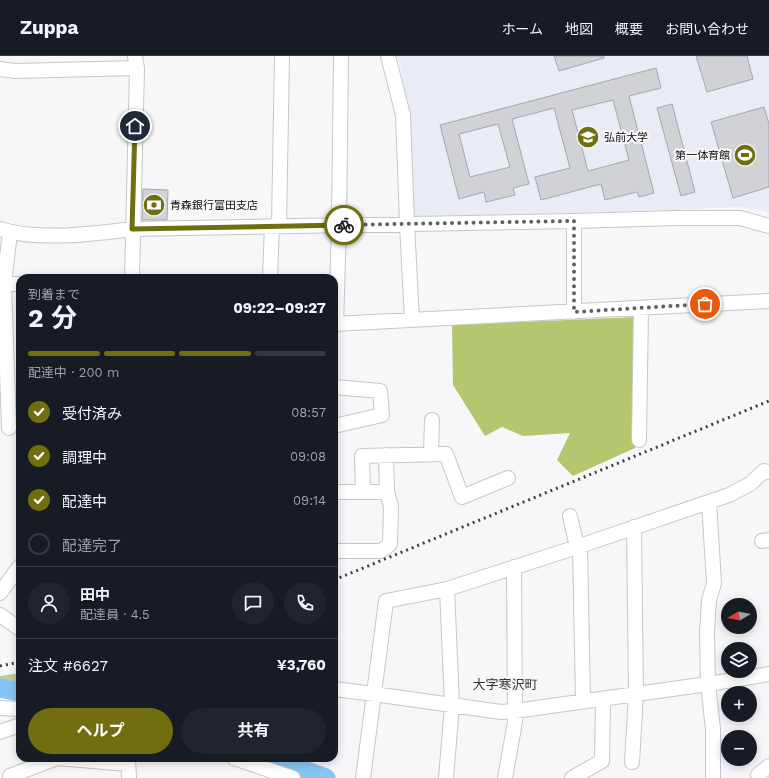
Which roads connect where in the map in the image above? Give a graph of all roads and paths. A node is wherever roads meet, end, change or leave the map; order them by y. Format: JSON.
{"nodes":[{"id":1,"x":282,"y":56,"type":"edge"},
{"id":2,"x":341,"y":56,"type":"edge"},
{"id":3,"x":388,"y":56,"type":"edge"},
{"id":4,"x":136,"y":62,"type":"edge"},
{"id":5,"x":0,"y":69,"type":"edge"},
{"id":6,"x":574,"y":221,"type":"junction"},
{"id":7,"x":407,"y":224,"type":"junction"},
{"id":8,"x":339,"y":225,"type":"junction"},
{"id":9,"x":276,"y":226,"type":"junction"},
{"id":10,"x":769,"y":226,"type":"edge"},
{"id":11,"x":132,"y":229,"type":"junction"},
{"id":12,"x":5,"y":231,"type":"edge"},
{"id":13,"x":132,"y":274,"type":"edge"},
{"id":14,"x":270,"y":274,"type":"edge"},
{"id":15,"x":337,"y":274,"type":"edge"},
{"id":16,"x":4,"y":284,"type":"junction"},
{"id":17,"x":16,"y":284,"type":"edge"},
{"id":18,"x":769,"y":301,"type":"edge"},
{"id":19,"x":641,"y":308,"type":"junction"},
{"id":20,"x":574,"y":312,"type":"junction"},
{"id":21,"x":412,"y":320,"type":"junction"},
{"id":22,"x":338,"y":324,"type":"edge"},
{"id":23,"x":4,"y":363,"type":"edge"},
{"id":24,"x":338,"y":387,"type":"edge"},
{"id":25,"x":432,"y":420,"type":"dead end"},
{"id":26,"x":338,"y":425,"type":"edge"},
{"id":27,"x":10,"y":428,"type":"edge"},
{"id":28,"x":639,"y":440,"type":"dead end"},
{"id":29,"x":431,"y":454,"type":"junction"},
{"id":30,"x":386,"y":455,"type":"junction"},
{"id":31,"x":769,"y":472,"type":"edge"},
{"id":32,"x":508,"y":478,"type":"dead end"},
{"id":33,"x":363,"y":491,"type":"junction"},
{"id":34,"x":338,"y":492,"type":"edge"},
{"id":35,"x":387,"y":492,"type":"junction"},
{"id":36,"x":709,"y":502,"type":"junction"},
{"id":37,"x":570,"y":516,"type":"dead end"},
{"id":38,"x":634,"y":527,"type":"junction"},
{"id":39,"x":578,"y":547,"type":"junction"},
{"id":40,"x":338,"y":551,"type":"edge"},
{"id":41,"x":514,"y":567,"type":"junction"},
{"id":42,"x":16,"y":571,"type":"edge"},
{"id":43,"x":447,"y":589,"type":"junction"},
{"id":44,"x":0,"y":593,"type":"edge"},
{"id":45,"x":0,"y":615,"type":"edge"},
{"id":46,"x":16,"y":626,"type":"edge"},
{"id":47,"x":769,"y":674,"type":"edge"},
{"id":48,"x":708,"y":684,"type":"junction"},
{"id":49,"x":338,"y":690,"type":"edge"},
{"id":50,"x":374,"y":694,"type":"junction"},
{"id":51,"x":636,"y":694,"type":"junction"},
{"id":52,"x":603,"y":699,"type":"junction"},
{"id":53,"x":583,"y":701,"type":"junction"},
{"id":54,"x":452,"y":705,"type":"junction"},
{"id":55,"x":0,"y":708,"type":"edge"},
{"id":56,"x":16,"y":709,"type":"edge"},
{"id":57,"x":515,"y":711,"type":"junction"},
{"id":58,"x":16,"y":726,"type":"edge"},
{"id":59,"x":0,"y":732,"type":"edge"},
{"id":60,"x":47,"y":762,"type":"edge"},
{"id":61,"x":128,"y":762,"type":"edge"},
{"id":62,"x":246,"y":762,"type":"edge"},
{"id":63,"x":632,"y":762,"type":"dead end"},
{"id":64,"x":769,"y":766,"type":"edge"},
{"id":65,"x":10,"y":776,"type":"dead end"},
{"id":66,"x":130,"y":778,"type":"edge"},
{"id":67,"x":293,"y":778,"type":"edge"},
{"id":68,"x":363,"y":778,"type":"edge"},
{"id":69,"x":446,"y":778,"type":"edge"},
{"id":70,"x":505,"y":778,"type":"edge"},
{"id":71,"x":572,"y":778,"type":"edge"},
{"id":72,"x":713,"y":778,"type":"edge"},
{"id":73,"x":759,"y":778,"type":"edge"}],
"edges":[{"from":1,"to":9,"type":"street"},
{"from":2,"to":8,"type":"street"},
{"from":3,"to":7,"type":"street"},
{"from":4,"to":5,"type":"street"},
{"from":4,"to":11,"type":"street"},
{"from":6,"to":7,"type":"street"},
{"from":6,"to":10,"type":"street"},
{"from":6,"to":20,"type":"street"},
{"from":7,"to":8,"type":"street"},
{"from":7,"to":21,"type":"street"},
{"from":8,"to":9,"type":"street"},
{"from":8,"to":15,"type":"street"},
{"from":9,"to":11,"type":"street"},
{"from":9,"to":14,"type":"street"},
{"from":11,"to":12,"type":"street"},
{"from":11,"to":13,"type":"street"},
{"from":12,"to":16,"type":"street"},
{"from":16,"to":17,"type":"street"},
{"from":16,"to":23,"type":"street"},
{"from":18,"to":19,"type":"street"},
{"from":19,"to":20,"type":"street"},
{"from":19,"to":28,"type":"street"},
{"from":20,"to":21,"type":"street"},
{"from":21,"to":22,"type":"street"},
{"from":23,"to":27,"type":"street"},
{"from":24,"to":26,"type":"street"},
{"from":25,"to":29,"type":"street"},
{"from":29,"to":30,"type":"street"},
{"from":29,"to":32,"type":"street"},
{"from":30,"to":33,"type":"street"},
{"from":30,"to":35,"type":"street"},
{"from":31,"to":36,"type":"street"},
{"from":33,"to":34,"type":"street"},
{"from":33,"to":35,"type":"street"},
{"from":35,"to":40,"type":"street"},
{"from":36,"to":38,"type":"street"},
{"from":36,"to":48,"type":"street"},
{"from":37,"to":39,"type":"street"},
{"from":38,"to":39,"type":"street"},
{"from":38,"to":51,"type":"street"},
{"from":39,"to":41,"type":"street"},
{"from":39,"to":53,"type":"street"},
{"from":41,"to":43,"type":"street"},
{"from":41,"to":57,"type":"street"},
{"from":42,"to":44,"type":"street"},
{"from":43,"to":50,"type":"street"},
{"from":43,"to":54,"type":"street"},
{"from":45,"to":46,"type":"street"},
{"from":47,"to":48,"type":"street"},
{"from":48,"to":51,"type":"street"},
{"from":48,"to":72,"type":"street"},
{"from":49,"to":50,"type":"street"},
{"from":50,"to":54,"type":"street"},
{"from":50,"to":68,"type":"street"},
{"from":51,"to":52,"type":"street"},
{"from":51,"to":63,"type":"street"},
{"from":52,"to":53,"type":"street"},
{"from":52,"to":71,"type":"street"},
{"from":53,"to":57,"type":"street"},
{"from":54,"to":57,"type":"street"},
{"from":54,"to":69,"type":"street"},
{"from":55,"to":56,"type":"street"},
{"from":57,"to":70,"type":"street"},
{"from":58,"to":59,"type":"street"},
{"from":60,"to":65,"type":"street"},
{"from":61,"to":66,"type":"street"},
{"from":62,"to":67,"type":"street"},
{"from":64,"to":73,"type":"street"}]}
